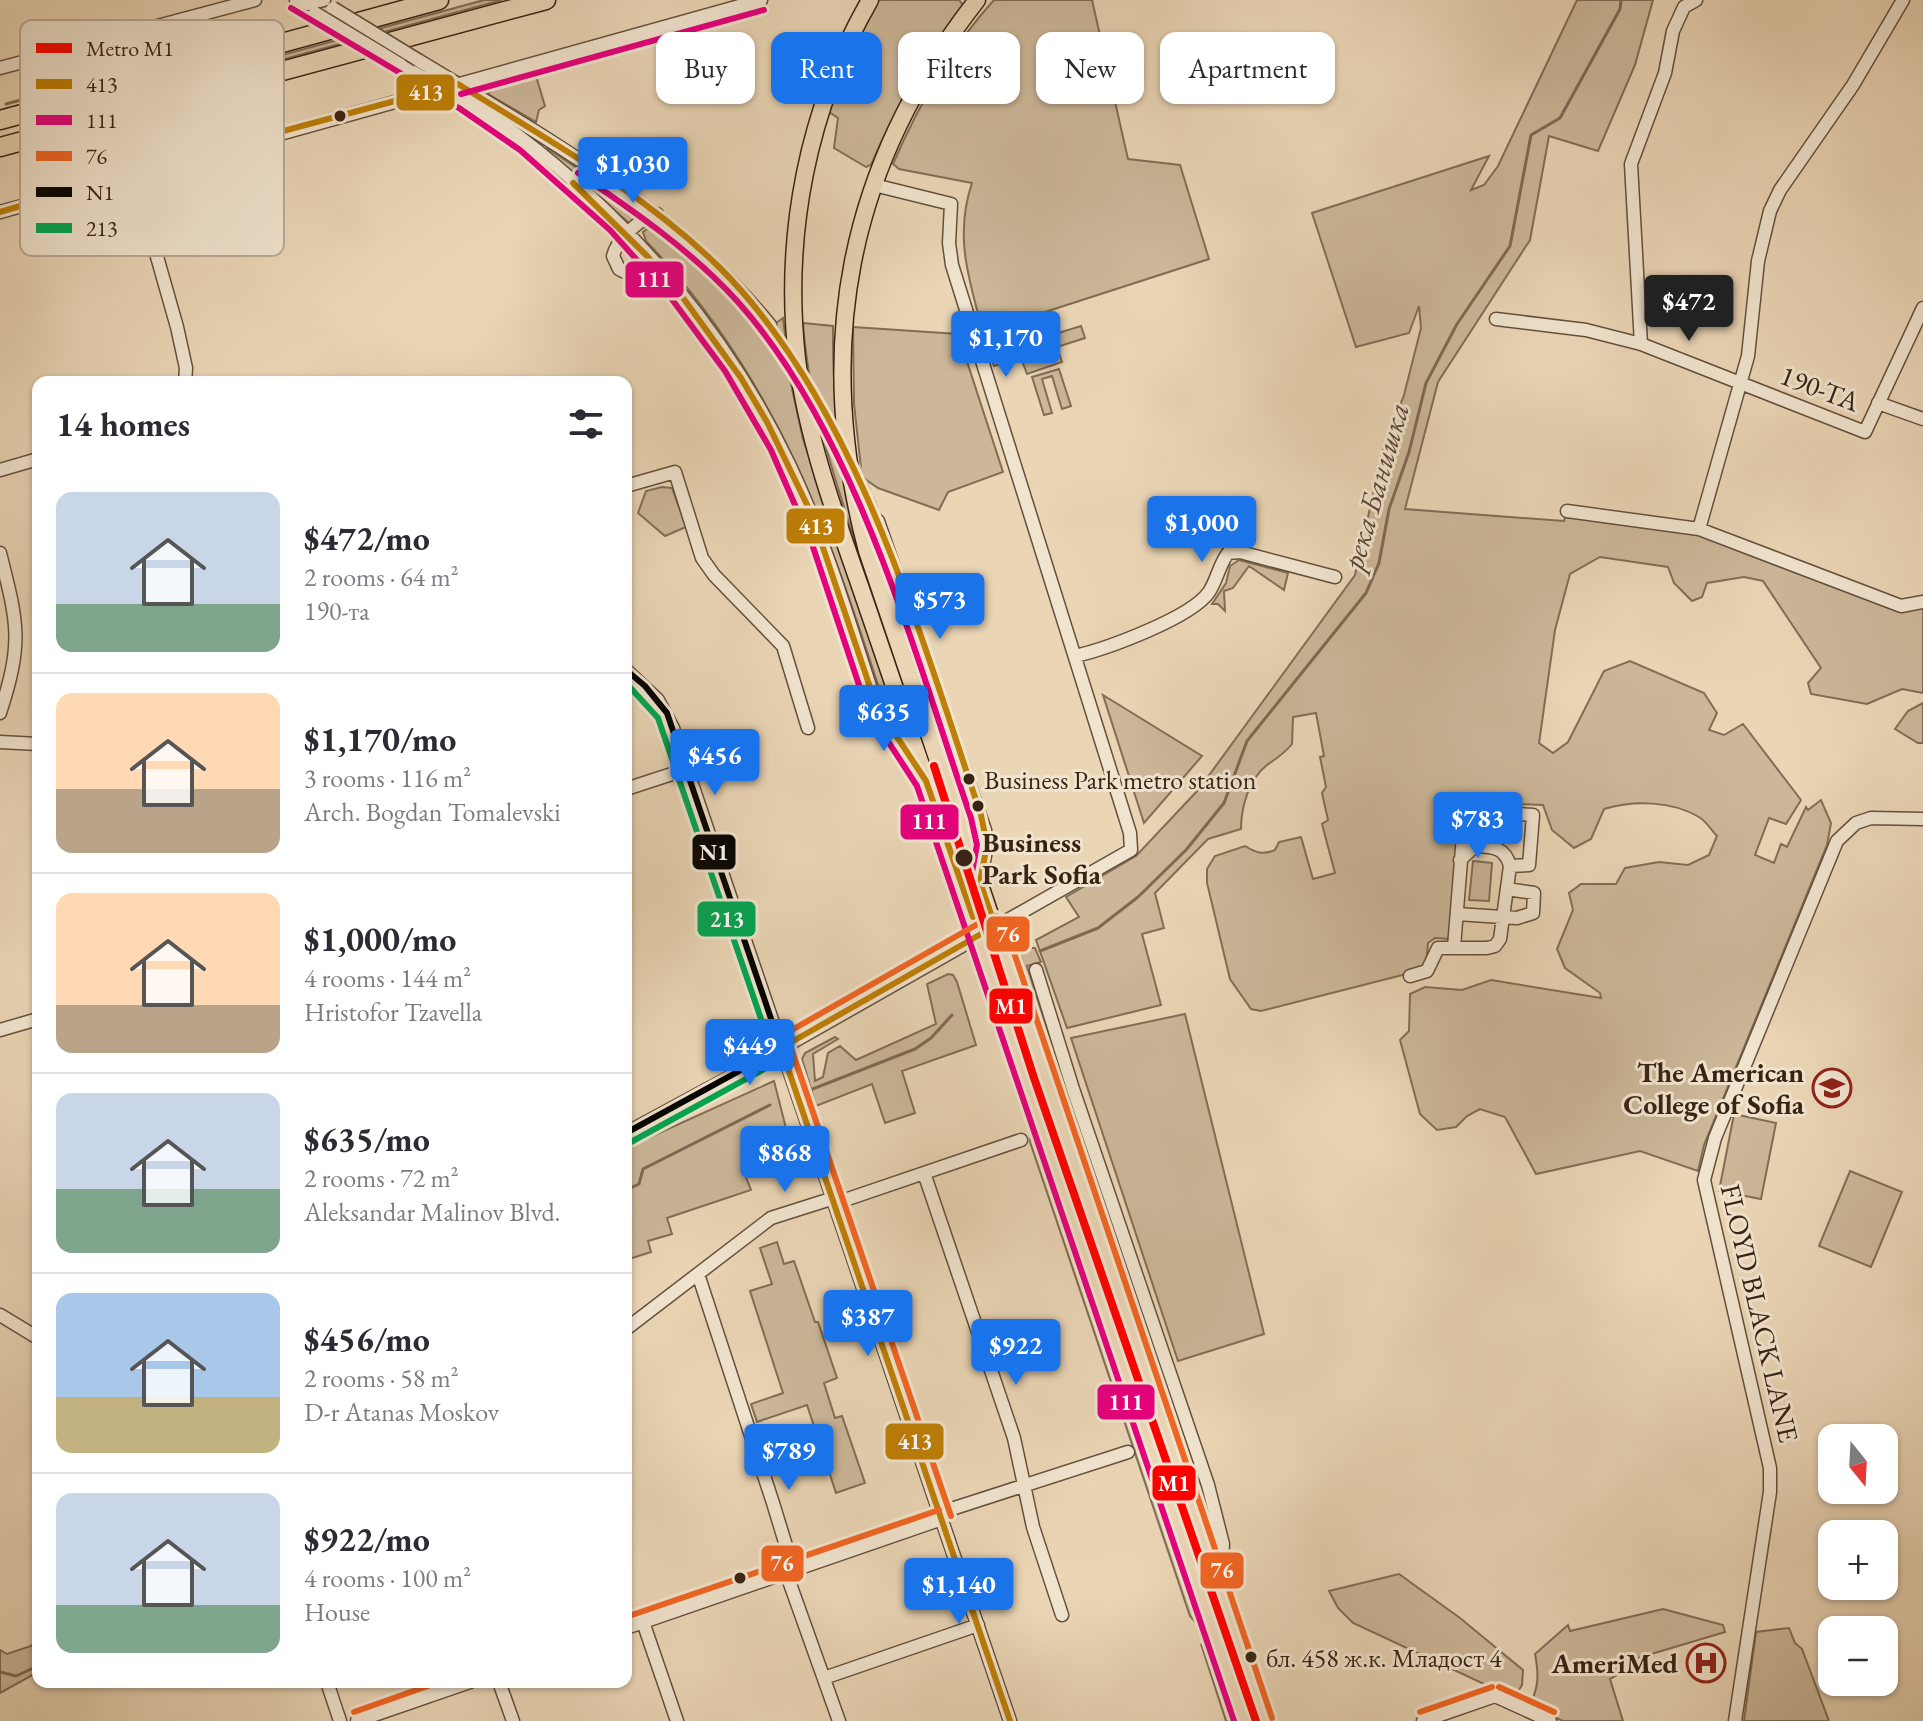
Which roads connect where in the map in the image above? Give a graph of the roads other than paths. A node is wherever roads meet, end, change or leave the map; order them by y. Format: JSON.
{"nodes":[{"id":1,"x":296,"y":0,"type":"edge"},
{"id":2,"x":439,"y":0,"type":"edge"},
{"id":3,"x":546,"y":0,"type":"edge"},
{"id":4,"x":761,"y":0,"type":"edge"},
{"id":5,"x":870,"y":0,"type":"edge"},
{"id":6,"x":977,"y":0,"type":"edge"},
{"id":7,"x":1696,"y":0,"type":"edge"},
{"id":8,"x":1903,"y":0,"type":"edge"},
{"id":9,"x":251,"y":1,"type":"edge"},
{"id":10,"x":329,"y":3,"type":"edge"},
{"id":11,"x":181,"y":20,"type":"edge"},
{"id":12,"x":284,"y":42,"type":"edge"},
{"id":13,"x":20,"y":63,"type":"edge"},
{"id":14,"x":0,"y":68,"type":"edge"},
{"id":15,"x":284,"y":71,"type":"edge"},
{"id":16,"x":458,"y":84,"type":"junction"},
{"id":17,"x":443,"y":89,"type":"junction"},
{"id":18,"x":20,"y":115,"type":"edge"},
{"id":19,"x":0,"y":120,"type":"edge"},
{"id":20,"x":284,"y":132,"type":"edge"},
{"id":21,"x":20,"y":142,"type":"edge"},
{"id":22,"x":0,"y":147,"type":"edge"},
{"id":23,"x":874,"y":185,"type":"junction"},
{"id":24,"x":20,"y":206,"type":"edge"},
{"id":25,"x":0,"y":212,"type":"edge"},
{"id":26,"x":657,"y":214,"type":"junction"},
{"id":27,"x":629,"y":233,"type":"junction"},
{"id":28,"x":157,"y":256,"type":"edge"},
{"id":29,"x":652,"y":259,"type":"junction"},
{"id":30,"x":1923,"y":308,"type":"edge"},
{"id":31,"x":1496,"y":319,"type":"dead end"},
{"id":32,"x":770,"y":325,"type":"tunnel mouth"},
{"id":33,"x":1641,"y":344,"type":"junction"},
{"id":34,"x":185,"y":376,"type":"edge"},
{"id":35,"x":1742,"y":384,"type":"junction"},
{"id":36,"x":1878,"y":403,"type":"junction"},
{"id":37,"x":1923,"y":419,"type":"edge"},
{"id":38,"x":32,"y":461,"type":"edge"},
{"id":39,"x":0,"y":470,"type":"edge"},
{"id":40,"x":632,"y":484,"type":"edge"},
{"id":41,"x":1572,"y":512,"type":"dead end"},
{"id":42,"x":878,"y":521,"type":"tunnel mouth"},
{"id":43,"x":1699,"y":529,"type":"junction"},
{"id":44,"x":0,"y":553,"type":"edge"},
{"id":45,"x":1335,"y":577,"type":"dead end"},
{"id":46,"x":1923,"y":602,"type":"edge"},
{"id":47,"x":1075,"y":656,"type":"junction"},
{"id":48,"x":632,"y":675,"type":"edge"},
{"id":49,"x":0,"y":713,"type":"edge"},
{"id":50,"x":808,"y":728,"type":"dead end"},
{"id":51,"x":0,"y":742,"type":"edge"},
{"id":52,"x":32,"y":744,"type":"edge"},
{"id":53,"x":687,"y":769,"type":"junction"},
{"id":54,"x":926,"y":781,"type":"junction"},
{"id":55,"x":632,"y":787,"type":"edge"},
{"id":56,"x":1923,"y":819,"type":"edge"},
{"id":57,"x":1460,"y":860,"type":"junction"},
{"id":58,"x":1510,"y":866,"type":"junction"},
{"id":59,"x":980,"y":882,"type":"junction"},
{"id":60,"x":1507,"y":889,"type":"junction"},
{"id":61,"x":1457,"y":914,"type":"junction"},
{"id":62,"x":1504,"y":917,"type":"junction"},
{"id":63,"x":995,"y":926,"type":"junction"},
{"id":64,"x":979,"y":935,"type":"junction"},
{"id":65,"x":1454,"y":947,"type":"junction"},
{"id":66,"x":1036,"y":970,"type":"dead end"},
{"id":67,"x":1410,"y":976,"type":"dead end"},
{"id":68,"x":32,"y":1021,"type":"edge"},
{"id":69,"x":0,"y":1030,"type":"edge"},
{"id":70,"x":781,"y":1048,"type":"junction"},
{"id":71,"x":632,"y":1127,"type":"edge"},
{"id":72,"x":1021,"y":1140,"type":"dead end"},
{"id":73,"x":924,"y":1173,"type":"junction"},
{"id":74,"x":835,"y":1201,"type":"junction"},
{"id":75,"x":698,"y":1274,"type":"junction"},
{"id":76,"x":0,"y":1315,"type":"edge"},
{"id":77,"x":632,"y":1324,"type":"edge"},
{"id":78,"x":32,"y":1334,"type":"edge"},
{"id":79,"x":1128,"y":1452,"type":"dead end"},
{"id":80,"x":1024,"y":1485,"type":"junction"},
{"id":81,"x":941,"y":1516,"type":"junction"},
{"id":82,"x":790,"y":1571,"type":"junction"},
{"id":83,"x":1220,"y":1595,"type":"junction"},
{"id":84,"x":1062,"y":1615,"type":"dead end"},
{"id":85,"x":643,"y":1622,"type":"junction"},
{"id":86,"x":978,"y":1625,"type":"junction"},
{"id":87,"x":632,"y":1626,"type":"edge"},
{"id":88,"x":824,"y":1678,"type":"junction"},
{"id":89,"x":329,"y":1688,"type":"edge"},
{"id":90,"x":453,"y":1688,"type":"edge"},
{"id":91,"x":501,"y":1688,"type":"edge"},
{"id":92,"x":340,"y":1721,"type":"edge"},
{"id":93,"x":357,"y":1721,"type":"edge"},
{"id":94,"x":513,"y":1721,"type":"edge"},
{"id":95,"x":677,"y":1721,"type":"edge"},
{"id":96,"x":839,"y":1721,"type":"edge"},
{"id":97,"x":1010,"y":1721,"type":"edge"},
{"id":98,"x":1245,"y":1721,"type":"edge"},
{"id":99,"x":1263,"y":1721,"type":"edge"},
{"id":100,"x":1423,"y":1721,"type":"edge"},
{"id":101,"x":1550,"y":1721,"type":"edge"},
{"id":102,"x":1735,"y":1721,"type":"edge"}],
"edges":[{"from":1,"to":10,"type":"street"},
{"from":1,"to":17,"type":"street","bridge":true},
{"from":2,"to":12,"type":"highway"},
{"from":3,"to":15,"type":"highway"},
{"from":4,"to":16,"type":"street"},
{"from":5,"to":54,"type":"main road"},
{"from":6,"to":23,"type":"main road"},
{"from":7,"to":33,"type":"street"},
{"from":8,"to":35,"type":"street"},
{"from":9,"to":11,"type":"street"},
{"from":10,"to":16,"type":"street","bridge":true},
{"from":13,"to":14,"type":"street"},
{"from":16,"to":17,"type":"street"},
{"from":16,"to":26,"type":"street"},
{"from":17,"to":20,"type":"street"},
{"from":17,"to":27,"type":"street"},
{"from":18,"to":19,"type":"highway"},
{"from":21,"to":22,"type":"highway"},
{"from":23,"to":47,"type":"street"},
{"from":23,"to":59,"type":"main road"},
{"from":24,"to":25,"type":"street"},
{"from":26,"to":27,"type":"street"},
{"from":26,"to":32,"type":"street"},
{"from":27,"to":29,"type":"street"},
{"from":27,"to":29,"type":"street"},
{"from":28,"to":34,"type":"street"},
{"from":29,"to":54,"type":"street"},
{"from":30,"to":36,"type":"street"},
{"from":31,"to":33,"type":"street","name":"190-ТА"},
{"from":33,"to":35,"type":"street","name":"190-ТА"},
{"from":35,"to":36,"type":"street","name":"190-ТА"},
{"from":35,"to":43,"type":"street"},
{"from":36,"to":37,"type":"street","name":"190-ТА"},
{"from":38,"to":39,"type":"street"},
{"from":40,"to":50,"type":"street"},
{"from":41,"to":43,"type":"street"},
{"from":42,"to":59,"type":"street"},
{"from":43,"to":46,"type":"street"},
{"from":44,"to":49,"type":"street"},
{"from":45,"to":47,"type":"street"},
{"from":47,"to":63,"type":"street"},
{"from":48,"to":53,"type":"street"},
{"from":51,"to":52,"type":"street"},
{"from":53,"to":55,"type":"street"},
{"from":53,"to":70,"type":"street"},
{"from":54,"to":64,"type":"main road"},
{"from":56,"to":102,"type":"street","name":"FLOYD BLACK LANE"},
{"from":57,"to":58,"type":"street"},
{"from":57,"to":58,"type":"street"},
{"from":57,"to":61,"type":"street"},
{"from":58,"to":60,"type":"street"},
{"from":59,"to":63,"type":"main road"},
{"from":60,"to":62,"type":"street"},
{"from":60,"to":62,"type":"street"},
{"from":61,"to":62,"type":"street"},
{"from":61,"to":65,"type":"street"},
{"from":62,"to":65,"type":"street"},
{"from":63,"to":64,"type":"street"},
{"from":63,"to":83,"type":"main road"},
{"from":64,"to":70,"type":"street"},
{"from":64,"to":98,"type":"main road"},
{"from":65,"to":67,"type":"street"},
{"from":66,"to":83,"type":"street"},
{"from":68,"to":69,"type":"street"},
{"from":70,"to":71,"type":"street"},
{"from":70,"to":74,"type":"street"},
{"from":72,"to":73,"type":"street"},
{"from":73,"to":74,"type":"street"},
{"from":73,"to":80,"type":"street"},
{"from":74,"to":75,"type":"street"},
{"from":74,"to":81,"type":"street"},
{"from":75,"to":77,"type":"street"},
{"from":75,"to":82,"type":"street"},
{"from":76,"to":78,"type":"street"},
{"from":79,"to":80,"type":"street"},
{"from":80,"to":81,"type":"street"},
{"from":80,"to":84,"type":"street"},
{"from":81,"to":82,"type":"street"},
{"from":81,"to":86,"type":"street"},
{"from":82,"to":85,"type":"street"},
{"from":82,"to":88,"type":"street"},
{"from":83,"to":99,"type":"main road"},
{"from":85,"to":87,"type":"street"},
{"from":85,"to":95,"type":"street"},
{"from":86,"to":88,"type":"street"},
{"from":86,"to":97,"type":"street"},
{"from":88,"to":96,"type":"street"},
{"from":89,"to":92,"type":"street"},
{"from":90,"to":93,"type":"street"},
{"from":91,"to":94,"type":"street"},
{"from":100,"to":101,"type":"street"}]}
